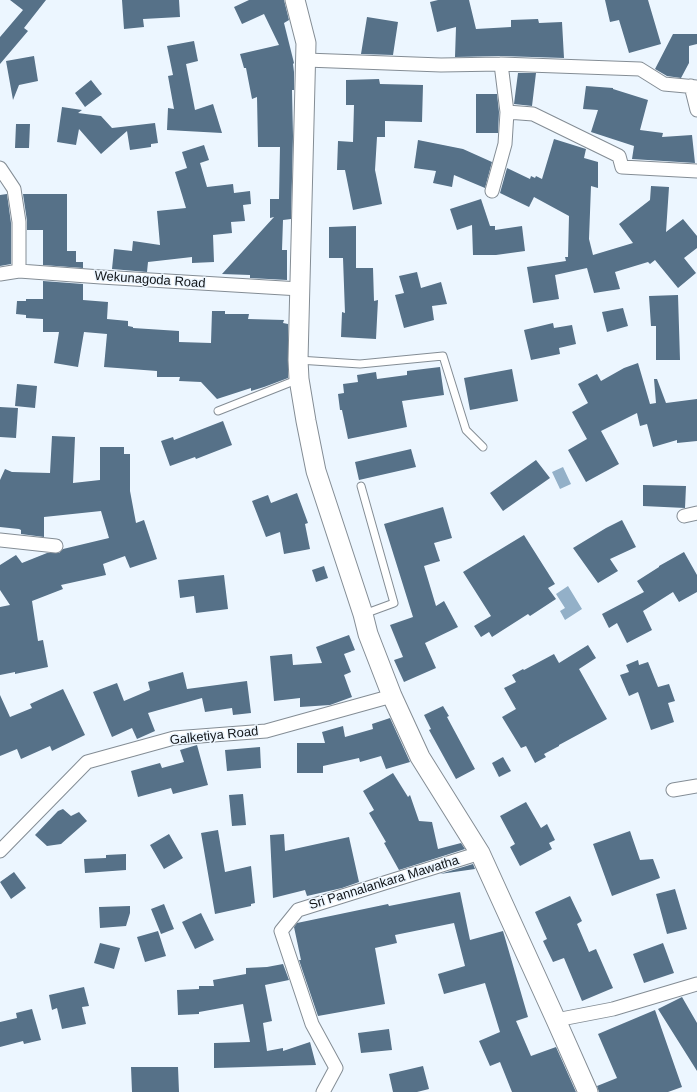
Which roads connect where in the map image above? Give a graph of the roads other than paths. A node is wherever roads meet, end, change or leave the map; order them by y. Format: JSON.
{"nodes":[{"id":1,"x":295,"y":0,"type":"edge"},
{"id":2,"x":306,"y":60,"type":"junction"},
{"id":3,"x":501,"y":64,"type":"junction"},
{"id":4,"x":694,"y":87,"type":"edge"},
{"id":5,"x":697,"y":110,"type":"edge"},
{"id":6,"x":508,"y":112,"type":"junction"},
{"id":7,"x":0,"y":168,"type":"edge"},
{"id":8,"x":697,"y":172,"type":"edge"},
{"id":9,"x":492,"y":191,"type":"dead end"},
{"id":10,"x":19,"y":271,"type":"junction"},
{"id":11,"x":0,"y":274,"type":"edge"},
{"id":12,"x":300,"y":289,"type":"junction"},
{"id":13,"x":299,"y":370,"type":"junction"},
{"id":14,"x":218,"y":411,"type":"dead end"},
{"id":15,"x":483,"y":447,"type":"dead end"},
{"id":16,"x":361,"y":486,"type":"dead end"},
{"id":17,"x":0,"y":540,"type":"edge"},
{"id":18,"x":56,"y":546,"type":"dead end"},
{"id":19,"x":363,"y":614,"type":"junction"},
{"id":20,"x":392,"y":696,"type":"junction"},
{"id":21,"x":697,"y":786,"type":"edge"},
{"id":22,"x":673,"y":790,"type":"dead end"},
{"id":23,"x":0,"y":851,"type":"edge"},
{"id":24,"x":480,"y":853,"type":"junction"},
{"id":25,"x":697,"y":984,"type":"edge"},
{"id":26,"x":556,"y":1020,"type":"junction"},
{"id":27,"x":323,"y":1092,"type":"edge"},
{"id":28,"x":588,"y":1092,"type":"edge"}],
"edges":[{"from":1,"to":2,"type":"street"},
{"from":2,"to":3,"type":"street"},
{"from":2,"to":12,"type":"street"},
{"from":3,"to":4,"type":"street"},
{"from":3,"to":6,"type":"street"},
{"from":4,"to":5,"type":"street"},
{"from":6,"to":8,"type":"street"},
{"from":6,"to":9,"type":"street"},
{"from":7,"to":10,"type":"street"},
{"from":10,"to":11,"type":"street","name":"Wekunagoda Road"},
{"from":10,"to":12,"type":"street","name":"Wekunagoda Road"},
{"from":12,"to":13,"type":"street"},
{"from":13,"to":14,"type":"lane"},
{"from":13,"to":15,"type":"lane"},
{"from":13,"to":19,"type":"street"},
{"from":16,"to":19,"type":"lane"},
{"from":17,"to":18,"type":"street"},
{"from":19,"to":20,"type":"street"},
{"from":20,"to":23,"type":"street","name":"Galketiya Road"},
{"from":20,"to":24,"type":"street"},
{"from":21,"to":22,"type":"street"},
{"from":24,"to":26,"type":"street"},
{"from":24,"to":27,"type":"street","name":"Sri Pannalankara Mawatha"},
{"from":25,"to":26,"type":"street"},
{"from":26,"to":28,"type":"street"}]}
